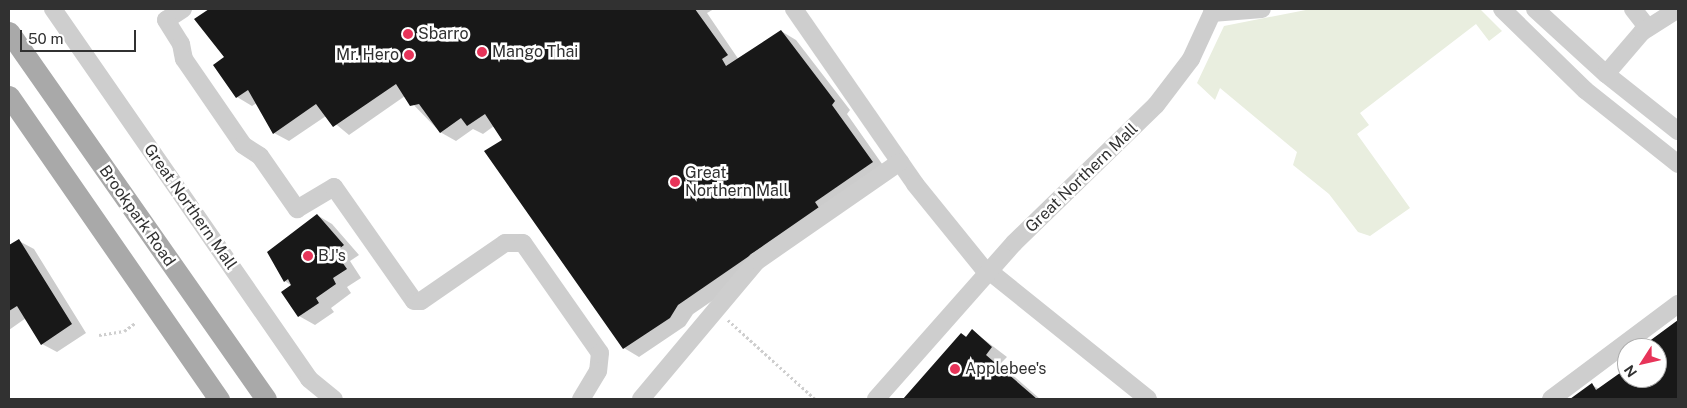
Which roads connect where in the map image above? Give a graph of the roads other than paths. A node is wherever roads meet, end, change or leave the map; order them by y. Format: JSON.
{"nodes":[{"id":1,"x":52,"y":9,"type":"edge"},
{"id":2,"x":182,"y":9,"type":"edge"},
{"id":3,"x":794,"y":9,"type":"edge"},
{"id":4,"x":1262,"y":9,"type":"edge"},
{"id":5,"x":1502,"y":9,"type":"edge"},
{"id":6,"x":1535,"y":9,"type":"edge"},
{"id":7,"x":1633,"y":9,"type":"edge"},
{"id":8,"x":1678,"y":9,"type":"edge"},
{"id":9,"x":1213,"y":11,"type":"edge"},
{"id":10,"x":1648,"y":28,"type":"junction"},
{"id":11,"x":9,"y":32,"type":"edge"},
{"id":12,"x":1606,"y":74,"type":"junction"},
{"id":13,"x":9,"y":96,"type":"edge"},
{"id":14,"x":1678,"y":131,"type":"edge"},
{"id":15,"x":900,"y":162,"type":"junction"},
{"id":16,"x":1678,"y":164,"type":"edge"},
{"id":17,"x":988,"y":272,"type":"junction"},
{"id":18,"x":1678,"y":304,"type":"edge"},
{"id":19,"x":219,"y":399,"type":"edge"},
{"id":20,"x":266,"y":399,"type":"edge"},
{"id":21,"x":334,"y":399,"type":"edge"},
{"id":22,"x":581,"y":399,"type":"edge"},
{"id":23,"x":640,"y":399,"type":"edge"},
{"id":24,"x":876,"y":399,"type":"edge"},
{"id":25,"x":1148,"y":399,"type":"edge"},
{"id":26,"x":1551,"y":399,"type":"edge"}],
"edges":[{"from":1,"to":21,"type":"street","name":"Great Northern Mall"},
{"from":2,"to":22,"type":"street"},
{"from":3,"to":15,"type":"street"},
{"from":4,"to":9,"type":"street","name":"Great Northern Mall"},
{"from":5,"to":16,"type":"street"},
{"from":6,"to":12,"type":"street"},
{"from":7,"to":10,"type":"street"},
{"from":8,"to":10,"type":"street"},
{"from":9,"to":17,"type":"street","name":"Great Northern Mall"},
{"from":10,"to":12,"type":"street"},
{"from":11,"to":20,"type":"main road","name":"Brookpark Road"},
{"from":12,"to":14,"type":"street"},
{"from":13,"to":19,"type":"main road"},
{"from":15,"to":17,"type":"street"},
{"from":15,"to":23,"type":"street"},
{"from":17,"to":24,"type":"street","name":"Great Northern Mall"},
{"from":17,"to":25,"type":"street"},
{"from":18,"to":26,"type":"street"}]}
